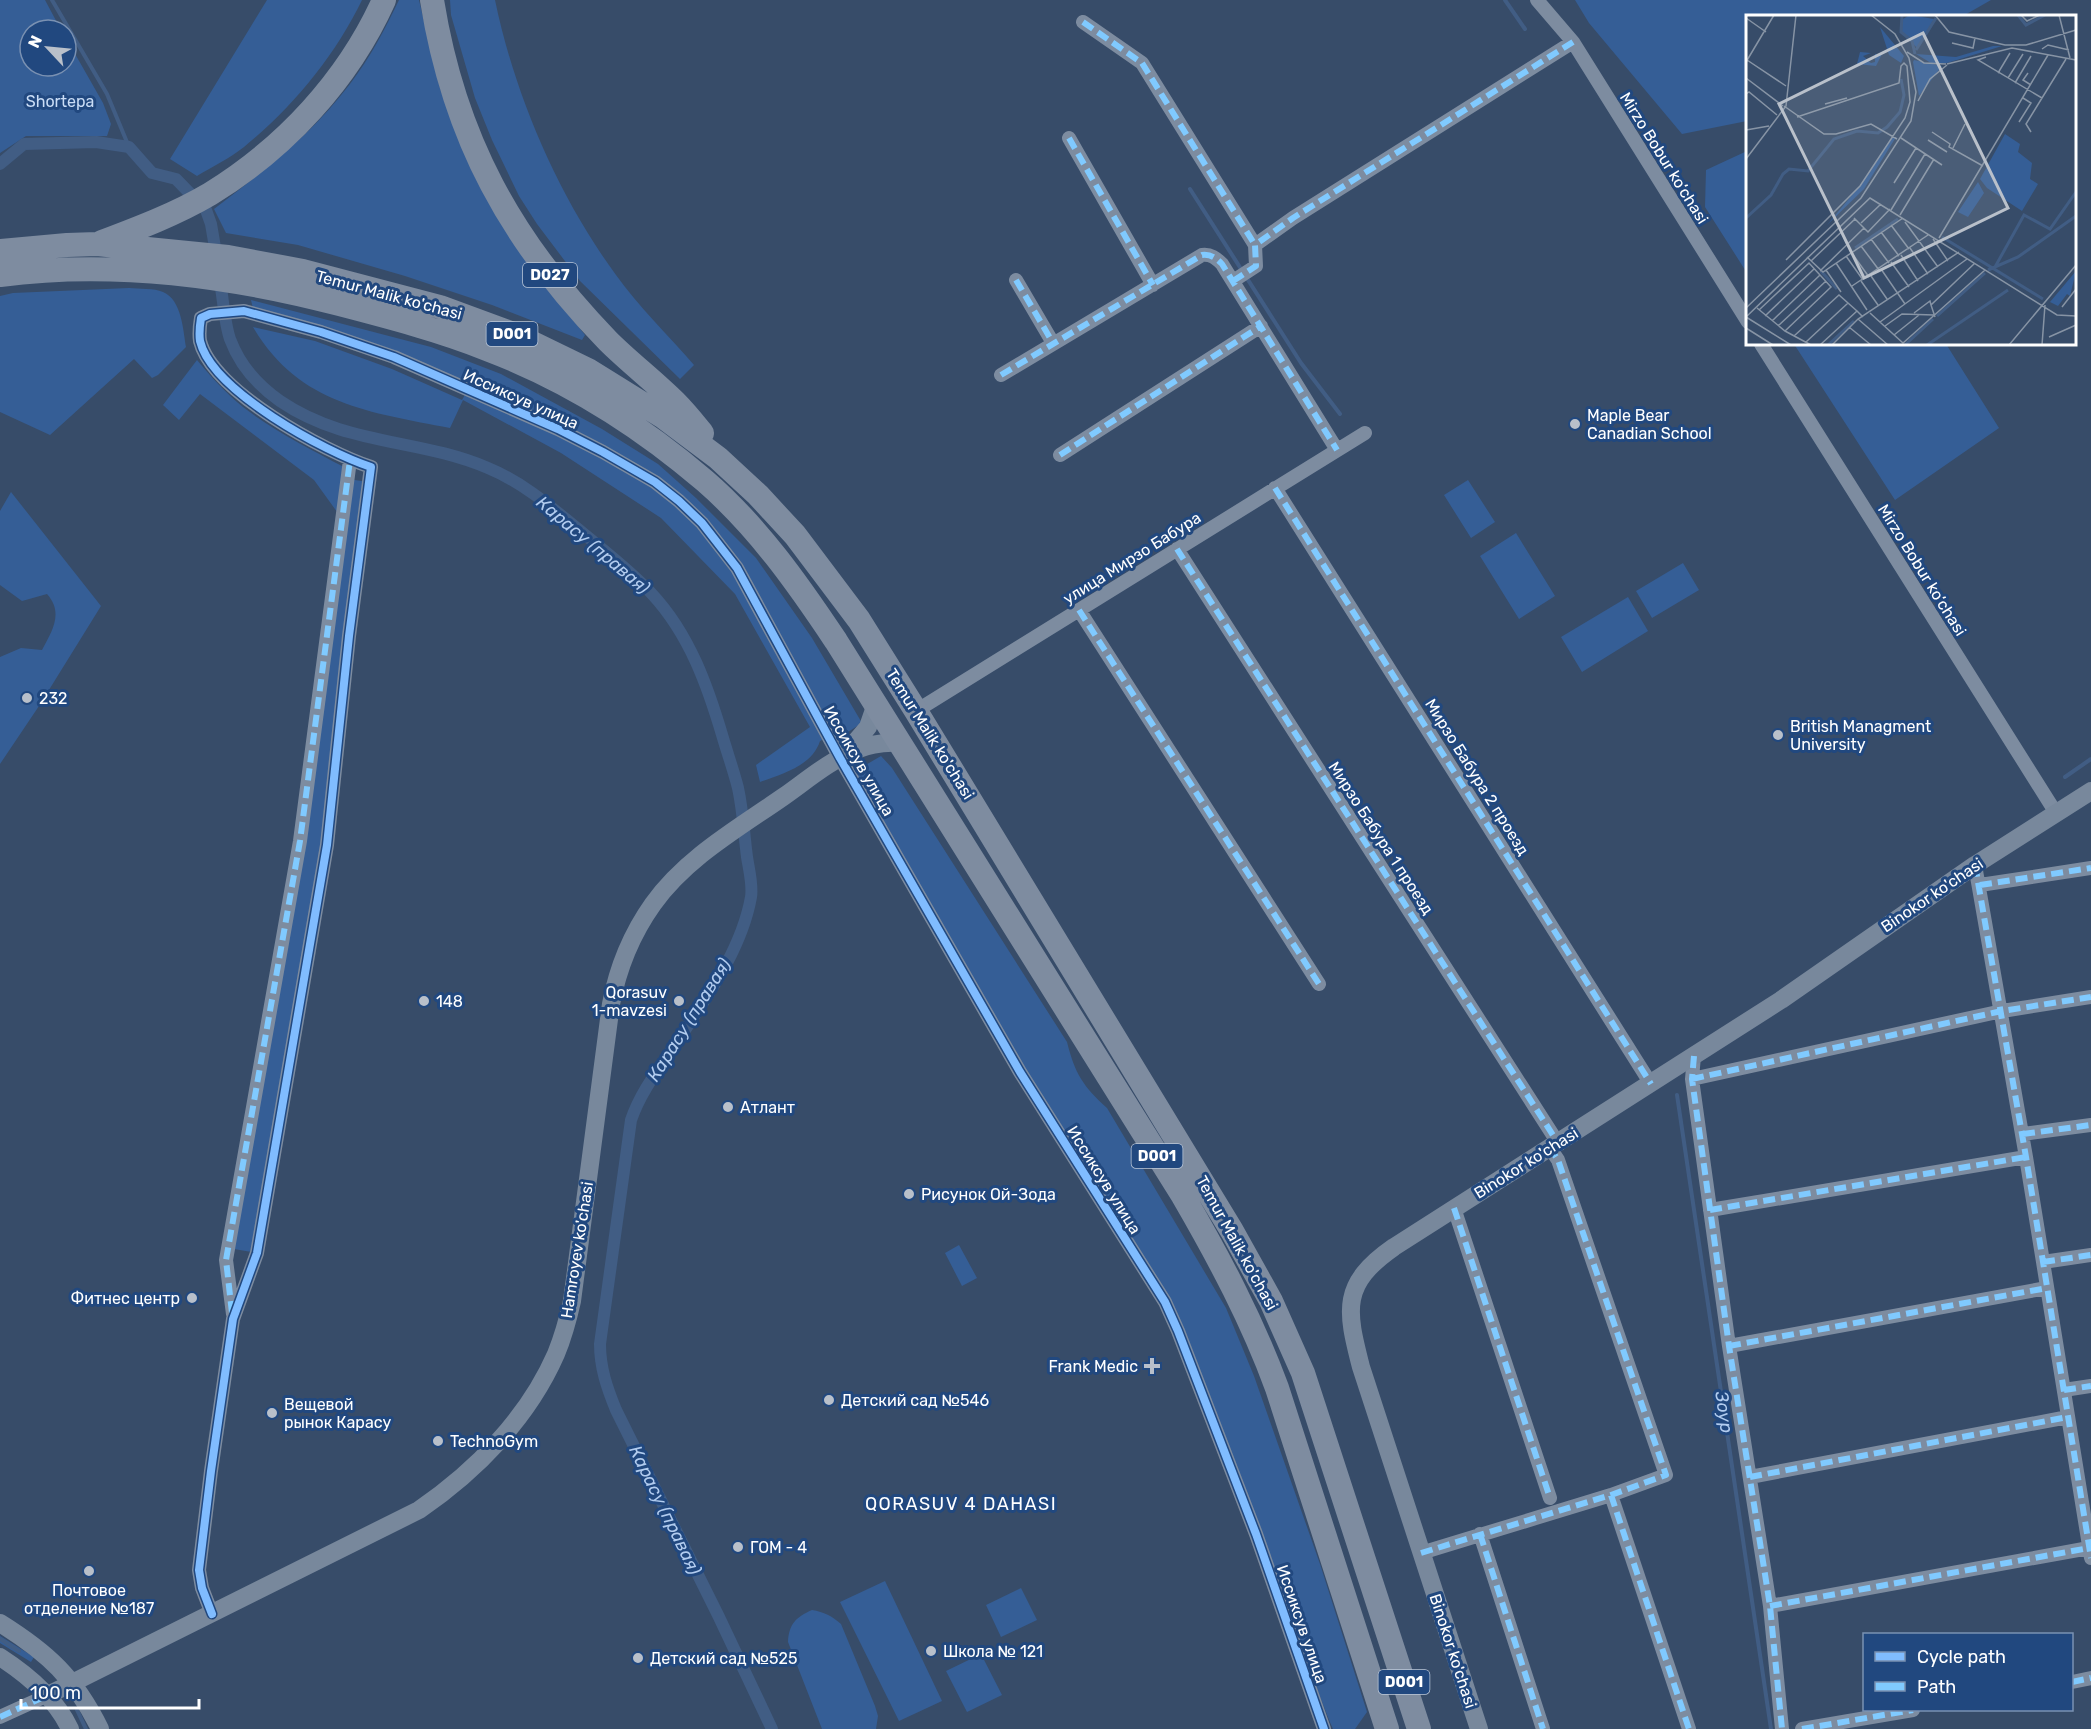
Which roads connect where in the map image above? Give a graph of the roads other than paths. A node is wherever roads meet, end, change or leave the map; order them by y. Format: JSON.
{"nodes":[{"id":1,"x":384,"y":0,"type":"edge"},
{"id":2,"x":432,"y":0,"type":"edge"},
{"id":3,"x":1537,"y":0,"type":"edge"},
{"id":4,"x":1083,"y":22,"type":"dead end"},
{"id":5,"x":1572,"y":42,"type":"junction"},
{"id":6,"x":1069,"y":138,"type":"dead end"},
{"id":7,"x":97,"y":244,"type":"junction"},
{"id":8,"x":1255,"y":245,"type":"junction"},
{"id":9,"x":0,"y":251,"type":"edge"},
{"id":10,"x":218,"y":267,"type":"junction"},
{"id":11,"x":0,"y":275,"type":"edge"},
{"id":12,"x":1016,"y":280,"type":"dead end"},
{"id":13,"x":1233,"y":281,"type":"junction"},
{"id":14,"x":1153,"y":285,"type":"junction"},
{"id":15,"x":1746,"y":319,"type":"edge"},
{"id":16,"x":1261,"y":326,"type":"junction"},
{"id":17,"x":1053,"y":343,"type":"junction"},
{"id":18,"x":1762,"y":345,"type":"edge"},
{"id":19,"x":1000,"y":375,"type":"dead end"},
{"id":20,"x":1365,"y":433,"type":"dead end"},
{"id":21,"x":1336,"y":450,"type":"junction"},
{"id":22,"x":1060,"y":455,"type":"dead end"},
{"id":23,"x":350,"y":460,"type":"junction"},
{"id":24,"x":1275,"y":488,"type":"junction"},
{"id":25,"x":758,"y":495,"type":"junction"},
{"id":26,"x":1177,"y":549,"type":"junction"},
{"id":27,"x":1079,"y":610,"type":"junction"},
{"id":28,"x":876,"y":704,"type":"junction"},
{"id":29,"x":916,"y":711,"type":"junction"},
{"id":30,"x":900,"y":743,"type":"junction"},
{"id":31,"x":840,"y":758,"type":"junction"},
{"id":32,"x":2091,"y":791,"type":"edge"},
{"id":33,"x":2056,"y":813,"type":"junction"},
{"id":34,"x":1975,"y":865,"type":"junction"},
{"id":35,"x":2091,"y":868,"type":"edge"},
{"id":36,"x":1980,"y":885,"type":"junction"},
{"id":37,"x":1318,"y":984,"type":"dead end"},
{"id":38,"x":2091,"y":998,"type":"edge"},
{"id":39,"x":2002,"y":1011,"type":"junction"},
{"id":40,"x":1694,"y":1056,"type":"junction"},
{"id":41,"x":1692,"y":1079,"type":"junction"},
{"id":42,"x":1651,"y":1084,"type":"junction"},
{"id":43,"x":2091,"y":1125,"type":"edge"},
{"id":44,"x":2023,"y":1134,"type":"junction"},
{"id":45,"x":1554,"y":1146,"type":"junction"},
{"id":46,"x":2026,"y":1157,"type":"junction"},
{"id":47,"x":1455,"y":1208,"type":"junction"},
{"id":48,"x":1710,"y":1210,"type":"junction"},
{"id":49,"x":2091,"y":1255,"type":"edge"},
{"id":50,"x":2043,"y":1262,"type":"junction"},
{"id":51,"x":2048,"y":1288,"type":"junction"},
{"id":52,"x":233,"y":1319,"type":"junction"},
{"id":53,"x":1729,"y":1346,"type":"junction"},
{"id":54,"x":2091,"y":1386,"type":"edge"},
{"id":55,"x":2064,"y":1390,"type":"junction"},
{"id":56,"x":2068,"y":1417,"type":"junction"},
{"id":57,"x":1750,"y":1478,"type":"junction"},
{"id":58,"x":1611,"y":1495,"type":"junction"},
{"id":59,"x":1550,"y":1498,"type":"dead end"},
{"id":60,"x":2088,"y":1521,"type":"edge"},
{"id":61,"x":1480,"y":1534,"type":"junction"},
{"id":62,"x":1421,"y":1553,"type":"junction"},
{"id":63,"x":2090,"y":1553,"type":"edge"},
{"id":64,"x":1770,"y":1606,"type":"junction"},
{"id":65,"x":212,"y":1614,"type":"junction"},
{"id":66,"x":0,"y":1623,"type":"edge"},
{"id":67,"x":1389,"y":1635,"type":"junction"},
{"id":68,"x":1360,"y":1645,"type":"junction"},
{"id":69,"x":0,"y":1657,"type":"edge"},
{"id":70,"x":2091,"y":1678,"type":"edge"},
{"id":71,"x":2073,"y":1682,"type":"edge"},
{"id":72,"x":73,"y":1683,"type":"junction"},
{"id":73,"x":46,"y":1696,"type":"junction"},
{"id":74,"x":1907,"y":1711,"type":"edge"},
{"id":75,"x":0,"y":1717,"type":"edge"},
{"id":76,"x":70,"y":1729,"type":"edge"},
{"id":77,"x":100,"y":1729,"type":"edge"},
{"id":78,"x":1324,"y":1729,"type":"edge"},
{"id":79,"x":1387,"y":1729,"type":"edge"},
{"id":80,"x":1419,"y":1729,"type":"edge"},
{"id":81,"x":1479,"y":1729,"type":"edge"},
{"id":82,"x":1543,"y":1729,"type":"edge"},
{"id":83,"x":1689,"y":1729,"type":"edge"},
{"id":84,"x":1782,"y":1729,"type":"edge"},
{"id":85,"x":1802,"y":1729,"type":"edge"}],
"edges":[{"from":1,"to":7,"type":"highway"},
{"from":2,"to":25,"type":"highway","number":"D027"},
{"from":3,"to":5,"type":"street","name":"Mirzo Bobur ko‘chasi"},
{"from":4,"to":8,"type":"street"},
{"from":5,"to":8,"type":"street"},
{"from":5,"to":15,"type":"street","name":"Mirzo Bobur ko‘chasi"},
{"from":6,"to":14,"type":"street"},
{"from":7,"to":9,"type":"highway","name":"Temur Malik ko'chasi","number":"D001"},
{"from":7,"to":10,"type":"highway","name":"Temur Malik ko'chasi","number":"D001"},
{"from":8,"to":13,"type":"street"},
{"from":10,"to":11,"type":"highway","name":"Temur Malik ko'chasi"},
{"from":10,"to":25,"type":"highway","name":"Temur Malik ko'chasi","number":"D001"},
{"from":10,"to":28,"type":"highway","name":"Temur Malik ko'chasi","number":"D001"},
{"from":12,"to":17,"type":"street"},
{"from":13,"to":14,"type":"street"},
{"from":13,"to":16,"type":"street"},
{"from":14,"to":17,"type":"street"},
{"from":16,"to":21,"type":"street"},
{"from":16,"to":22,"type":"street"},
{"from":17,"to":19,"type":"street"},
{"from":18,"to":33,"type":"street","name":"Mirzo Bobur ko‘chasi"},
{"from":20,"to":21,"type":"street","name":"улица Мирзо Бабура"},
{"from":21,"to":24,"type":"street","name":"улица Мирзо Бабура"},
{"from":23,"to":31,"type":"street","name":"Иссиксув улица"},
{"from":23,"to":52,"type":"street"},
{"from":23,"to":52,"type":"street","name":"Иссиксув улица"},
{"from":24,"to":26,"type":"street","name":"улица Мирзо Бабура"},
{"from":24,"to":42,"type":"street","name":"Мирзо Бабура 2 проезд"},
{"from":25,"to":29,"type":"highway","name":"Temur Malik ko'chasi","number":"D001"},
{"from":26,"to":27,"type":"street","name":"улица Мирзо Бабура"},
{"from":26,"to":45,"type":"street","name":"Мирзо Бабура 1 проезд"},
{"from":27,"to":29,"type":"street","name":"улица Мирзо Бабура"},
{"from":27,"to":37,"type":"street"},
{"from":28,"to":30,"type":"highway","name":"Temur Malik ko'chasi","number":"D001"},
{"from":28,"to":31,"type":"main road","name":"Hamroyev ko'chasi"},
{"from":29,"to":67,"type":"highway","name":"Temur Malik ko'chasi","number":"D001"},
{"from":30,"to":31,"type":"main road","name":"Hamroyev ko'chasi"},
{"from":30,"to":68,"type":"highway","name":"Temur Malik ko'chasi","number":"D001"},
{"from":31,"to":65,"type":"main road","name":"Hamroyev ko'chasi"},
{"from":31,"to":78,"type":"street","name":"Иссиксув улица"},
{"from":32,"to":33,"type":"main road","name":"Binokor ko'chasi"},
{"from":33,"to":34,"type":"main road","name":"Binokor ko'chasi"},
{"from":34,"to":36,"type":"street"},
{"from":34,"to":40,"type":"main road","name":"Binokor ko'chasi"},
{"from":35,"to":36,"type":"street"},
{"from":36,"to":39,"type":"street"},
{"from":38,"to":39,"type":"street"},
{"from":39,"to":41,"type":"street"},
{"from":39,"to":44,"type":"street"},
{"from":40,"to":41,"type":"street"},
{"from":40,"to":42,"type":"main road","name":"Binokor ko'chasi"},
{"from":41,"to":48,"type":"street"},
{"from":42,"to":45,"type":"main road","name":"Binokor ko'chasi"},
{"from":43,"to":44,"type":"street"},
{"from":44,"to":46,"type":"street"},
{"from":45,"to":47,"type":"main road","name":"Binokor ko'chasi"},
{"from":45,"to":58,"type":"street","name":"Мирзо Бабура 1 проезд"},
{"from":46,"to":48,"type":"street"},
{"from":46,"to":50,"type":"street"},
{"from":47,"to":59,"type":"street"},
{"from":47,"to":62,"type":"main road","name":"Binokor ko'chasi"},
{"from":48,"to":53,"type":"street"},
{"from":49,"to":50,"type":"street"},
{"from":50,"to":51,"type":"street"},
{"from":51,"to":53,"type":"street"},
{"from":51,"to":55,"type":"street"},
{"from":52,"to":65,"type":"street"},
{"from":53,"to":57,"type":"street"},
{"from":54,"to":55,"type":"street"},
{"from":55,"to":56,"type":"street"},
{"from":56,"to":57,"type":"street"},
{"from":56,"to":60,"type":"street"},
{"from":57,"to":64,"type":"street"},
{"from":58,"to":61,"type":"street"},
{"from":58,"to":83,"type":"street"},
{"from":60,"to":63,"type":"street"},
{"from":61,"to":62,"type":"street"},
{"from":61,"to":82,"type":"street"},
{"from":62,"to":81,"type":"main road","name":"Binokor ko'chasi"},
{"from":63,"to":64,"type":"street"},
{"from":64,"to":84,"type":"street"},
{"from":65,"to":72,"type":"main road","name":"Hamroyev ko'chasi"},
{"from":66,"to":72,"type":"main road"},
{"from":67,"to":68,"type":"highway"},
{"from":67,"to":80,"type":"highway","name":"Temur Malik ko'chasi","number":"D001"},
{"from":68,"to":79,"type":"highway","name":"Temur Malik ko'chasi","number":"D001"},
{"from":69,"to":73,"type":"main road"},
{"from":70,"to":71,"type":"street"},
{"from":72,"to":73,"type":"main road","name":"Hamroyev ko'chasi"},
{"from":72,"to":77,"type":"main road"},
{"from":73,"to":75,"type":"street"},
{"from":73,"to":76,"type":"main road"},
{"from":74,"to":85,"type":"street"}]}
